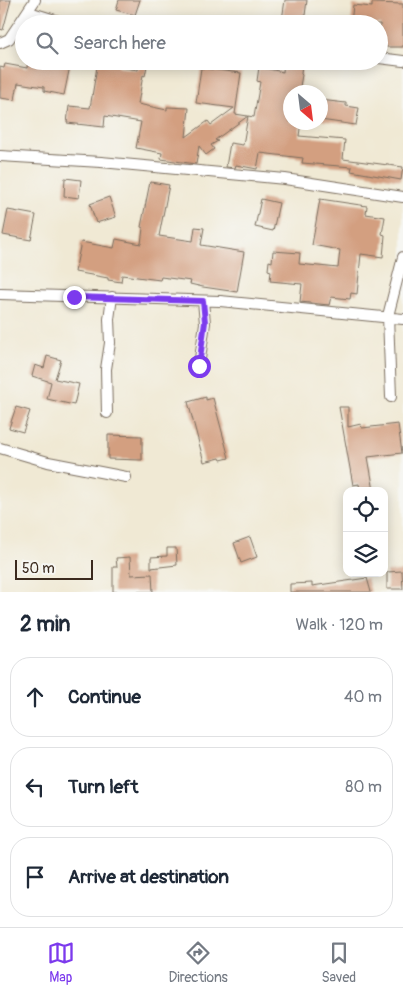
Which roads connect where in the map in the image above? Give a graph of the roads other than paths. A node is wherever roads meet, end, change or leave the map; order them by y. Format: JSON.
{"nodes":[{"id":1,"x":35,"y":0,"type":"edge"},
{"id":2,"x":29,"y":12,"type":"junction"},
{"id":3,"x":27,"y":15,"type":"edge"},
{"id":4,"x":39,"y":15,"type":"edge"},
{"id":5,"x":15,"y":31,"type":"edge"},
{"id":6,"x":0,"y":43,"type":"edge"},
{"id":7,"x":388,"y":59,"type":"edge"},
{"id":8,"x":403,"y":61,"type":"edge"},
{"id":9,"x":0,"y":156,"type":"edge"},
{"id":10,"x":403,"y":196,"type":"edge"},
{"id":11,"x":403,"y":257,"type":"edge"},
{"id":12,"x":0,"y":294,"type":"edge"},
{"id":13,"x":112,"y":297,"type":"junction"},
{"id":14,"x":203,"y":301,"type":"junction"},
{"id":15,"x":388,"y":316,"type":"junction"},
{"id":16,"x":403,"y":319,"type":"edge"},
{"id":17,"x":199,"y":366,"type":"dead end"},
{"id":18,"x":391,"y":397,"type":"dead end"},
{"id":19,"x":107,"y":413,"type":"dead end"},
{"id":20,"x":0,"y":448,"type":"edge"},
{"id":21,"x":126,"y":477,"type":"dead end"}],
"edges":[{"from":1,"to":2,"type":"street"},
{"from":2,"to":3,"type":"street"},
{"from":2,"to":4,"type":"street"},
{"from":5,"to":6,"type":"street"},
{"from":7,"to":8,"type":"street"},
{"from":9,"to":10,"type":"street"},
{"from":11,"to":15,"type":"street"},
{"from":12,"to":13,"type":"street"},
{"from":13,"to":14,"type":"street"},
{"from":13,"to":19,"type":"street"},
{"from":14,"to":15,"type":"street"},
{"from":14,"to":17,"type":"street"},
{"from":15,"to":16,"type":"street"},
{"from":15,"to":18,"type":"street"},
{"from":20,"to":21,"type":"street"}]}
